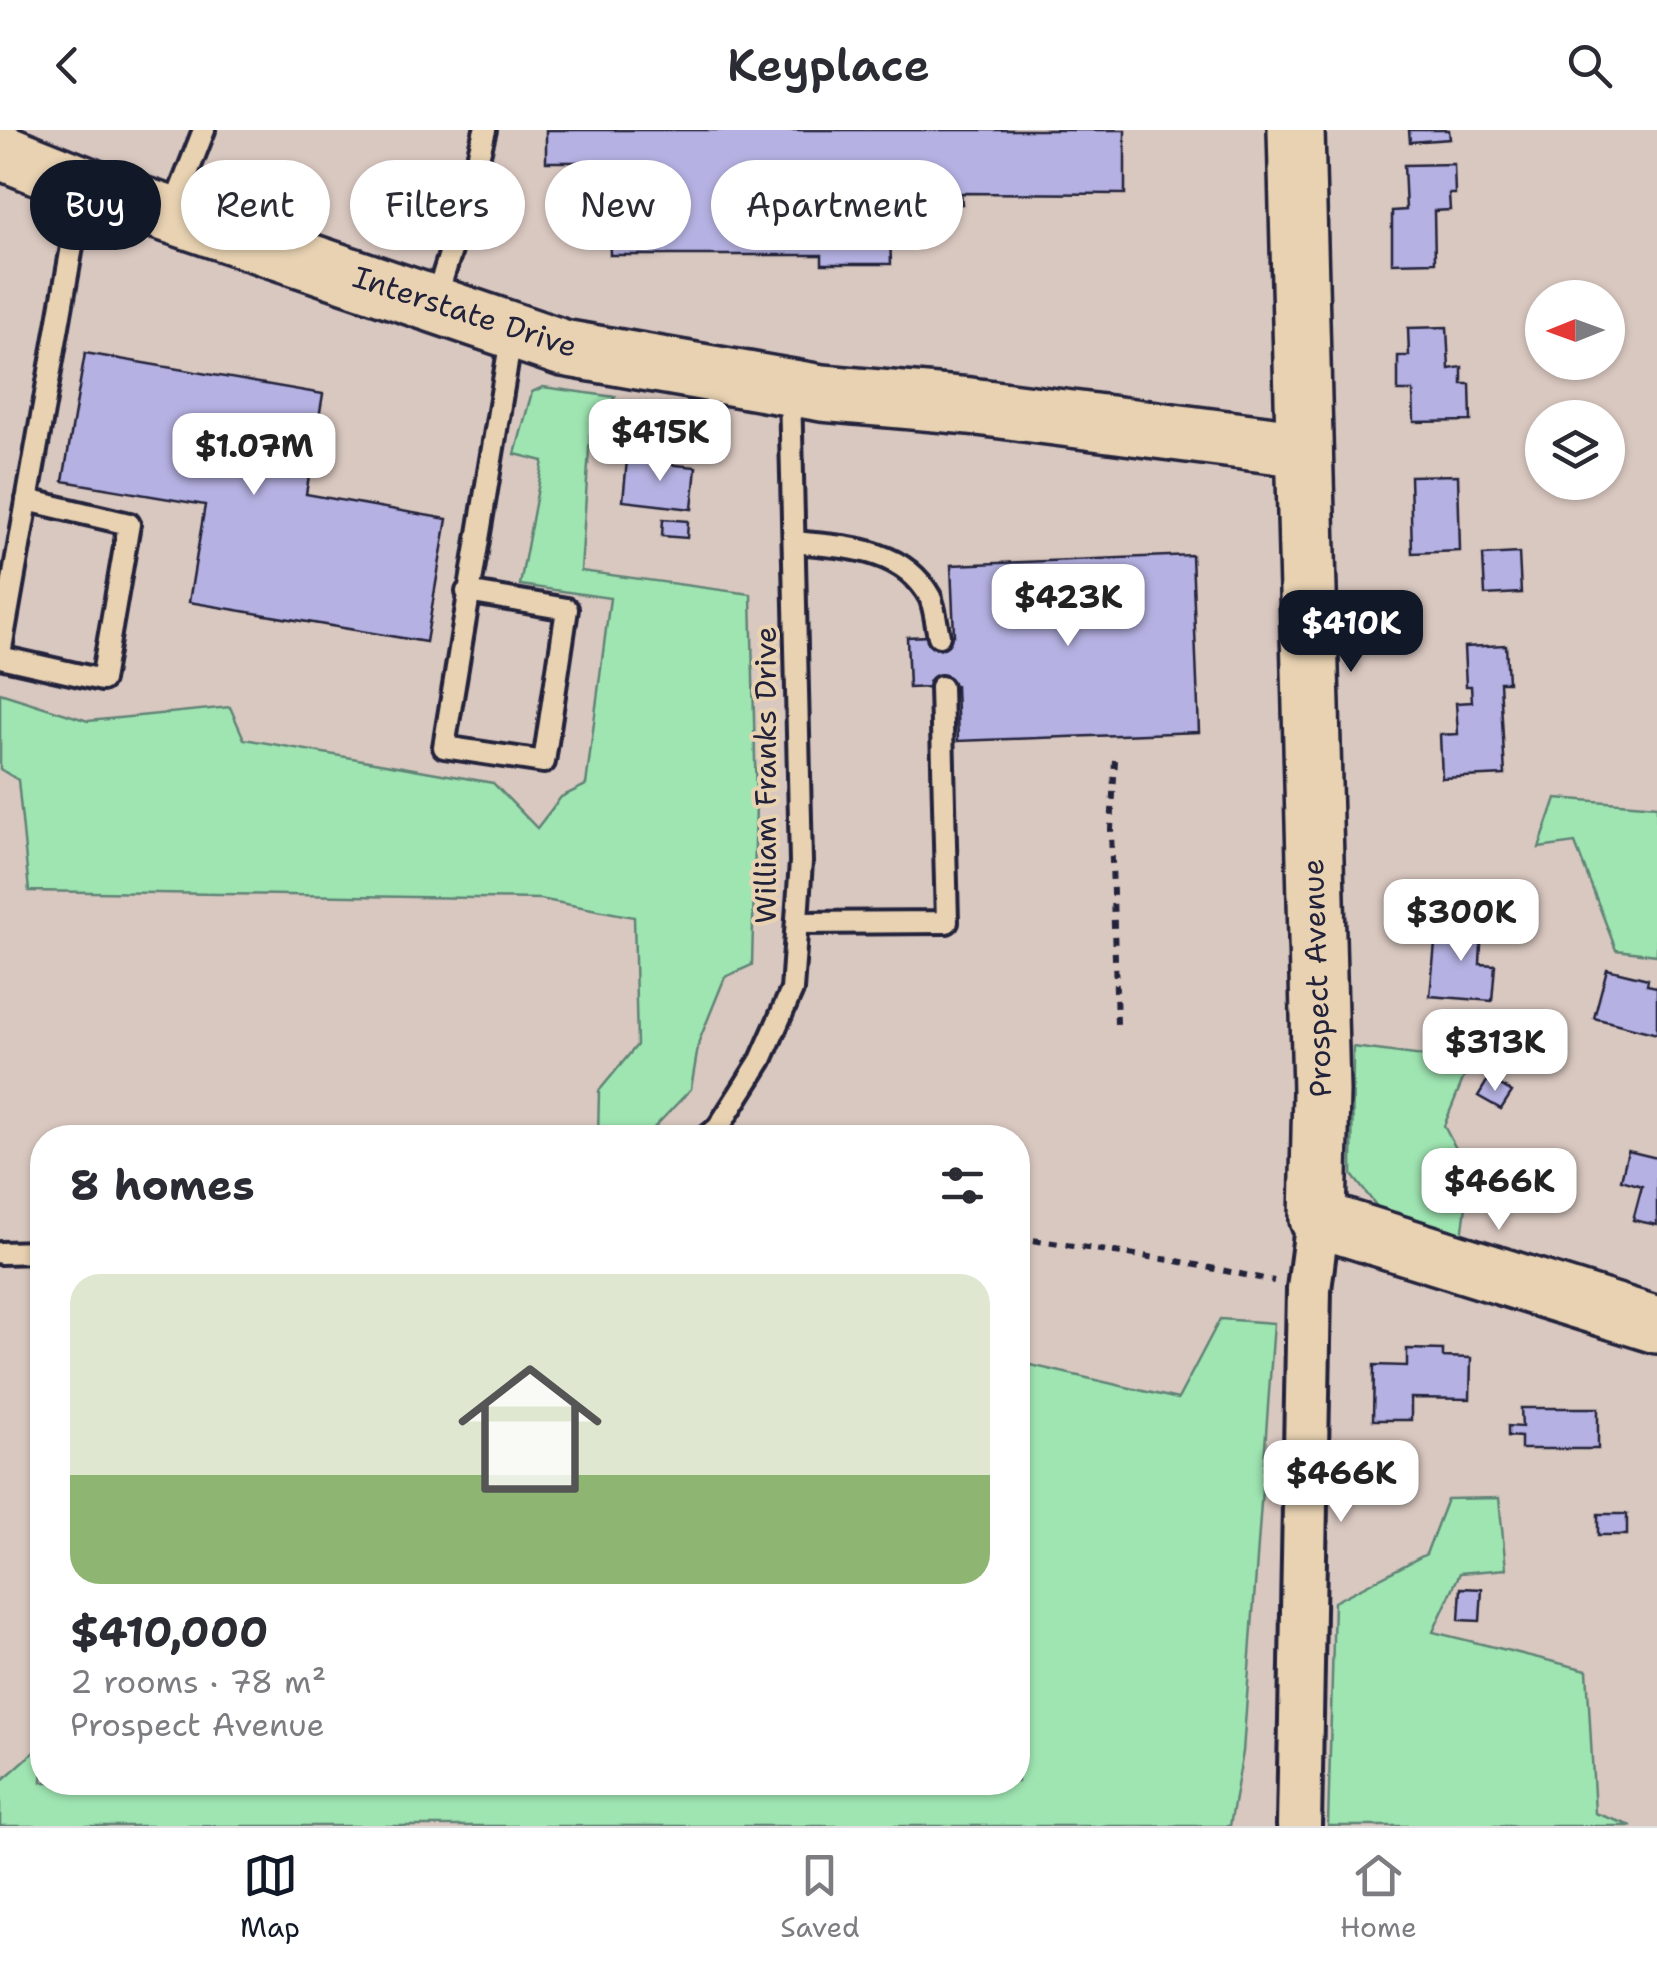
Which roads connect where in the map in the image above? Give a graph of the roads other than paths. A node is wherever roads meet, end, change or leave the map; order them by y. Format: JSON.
{"nodes":[{"id":1,"x":204,"y":130,"type":"edge"},
{"id":2,"x":484,"y":130,"type":"edge"},
{"id":3,"x":1296,"y":130,"type":"edge"},
{"id":4,"x":0,"y":151,"type":"edge"},
{"id":5,"x":30,"y":163,"type":"edge"},
{"id":6,"x":161,"y":211,"type":"edge"},
{"id":7,"x":171,"y":214,"type":"junction"},
{"id":8,"x":71,"y":250,"type":"edge"},
{"id":9,"x":434,"y":305,"type":"junction"},
{"id":10,"x":512,"y":331,"type":"junction"},
{"id":11,"x":790,"y":387,"type":"junction"},
{"id":12,"x":1304,"y":449,"type":"junction"},
{"id":13,"x":27,"y":500,"type":"junction"},
{"id":14,"x":794,"y":542,"type":"junction"},
{"id":15,"x":467,"y":592,"type":"junction"},
{"id":16,"x":939,"y":636,"type":"dead end"},
{"id":17,"x":0,"y":656,"type":"edge"},
{"id":18,"x":941,"y":686,"type":"dead end"},
{"id":19,"x":796,"y":923,"type":"junction"},
{"id":20,"x":720,"y":1125,"type":"edge"},
{"id":21,"x":1318,"y":1219,"type":"junction"},
{"id":22,"x":30,"y":1253,"type":"edge"},
{"id":23,"x":0,"y":1254,"type":"edge"},
{"id":24,"x":1657,"y":1325,"type":"edge"},
{"id":25,"x":1299,"y":1826,"type":"edge"}],
"edges":[{"from":1,"to":7,"type":"lane"},
{"from":2,"to":9,"type":"lane"},
{"from":3,"to":12,"type":"street","name":"Prospect Avenue"},
{"from":4,"to":5,"type":"street","name":"Interstate Drive"},
{"from":6,"to":7,"type":"street","name":"Interstate Drive"},
{"from":7,"to":9,"type":"street","name":"Interstate Drive"},
{"from":8,"to":13,"type":"lane"},
{"from":9,"to":10,"type":"street","name":"Interstate Drive"},
{"from":10,"to":11,"type":"street","name":"Interstate Drive"},
{"from":10,"to":15,"type":"lane"},
{"from":11,"to":12,"type":"street","name":"Interstate Drive"},
{"from":11,"to":14,"type":"lane","name":"William Franks Drive"},
{"from":12,"to":21,"type":"street","name":"Prospect Avenue"},
{"from":13,"to":17,"type":"lane"},
{"from":13,"to":17,"type":"lane"},
{"from":14,"to":16,"type":"lane"},
{"from":14,"to":19,"type":"lane","name":"William Franks Drive"},
{"from":15,"to":15,"type":"lane"},
{"from":18,"to":19,"type":"lane"},
{"from":19,"to":20,"type":"lane","name":"William Franks Drive"},
{"from":21,"to":24,"type":"street"},
{"from":21,"to":25,"type":"street","name":"Prospect Avenue"},
{"from":22,"to":23,"type":"lane"}]}
